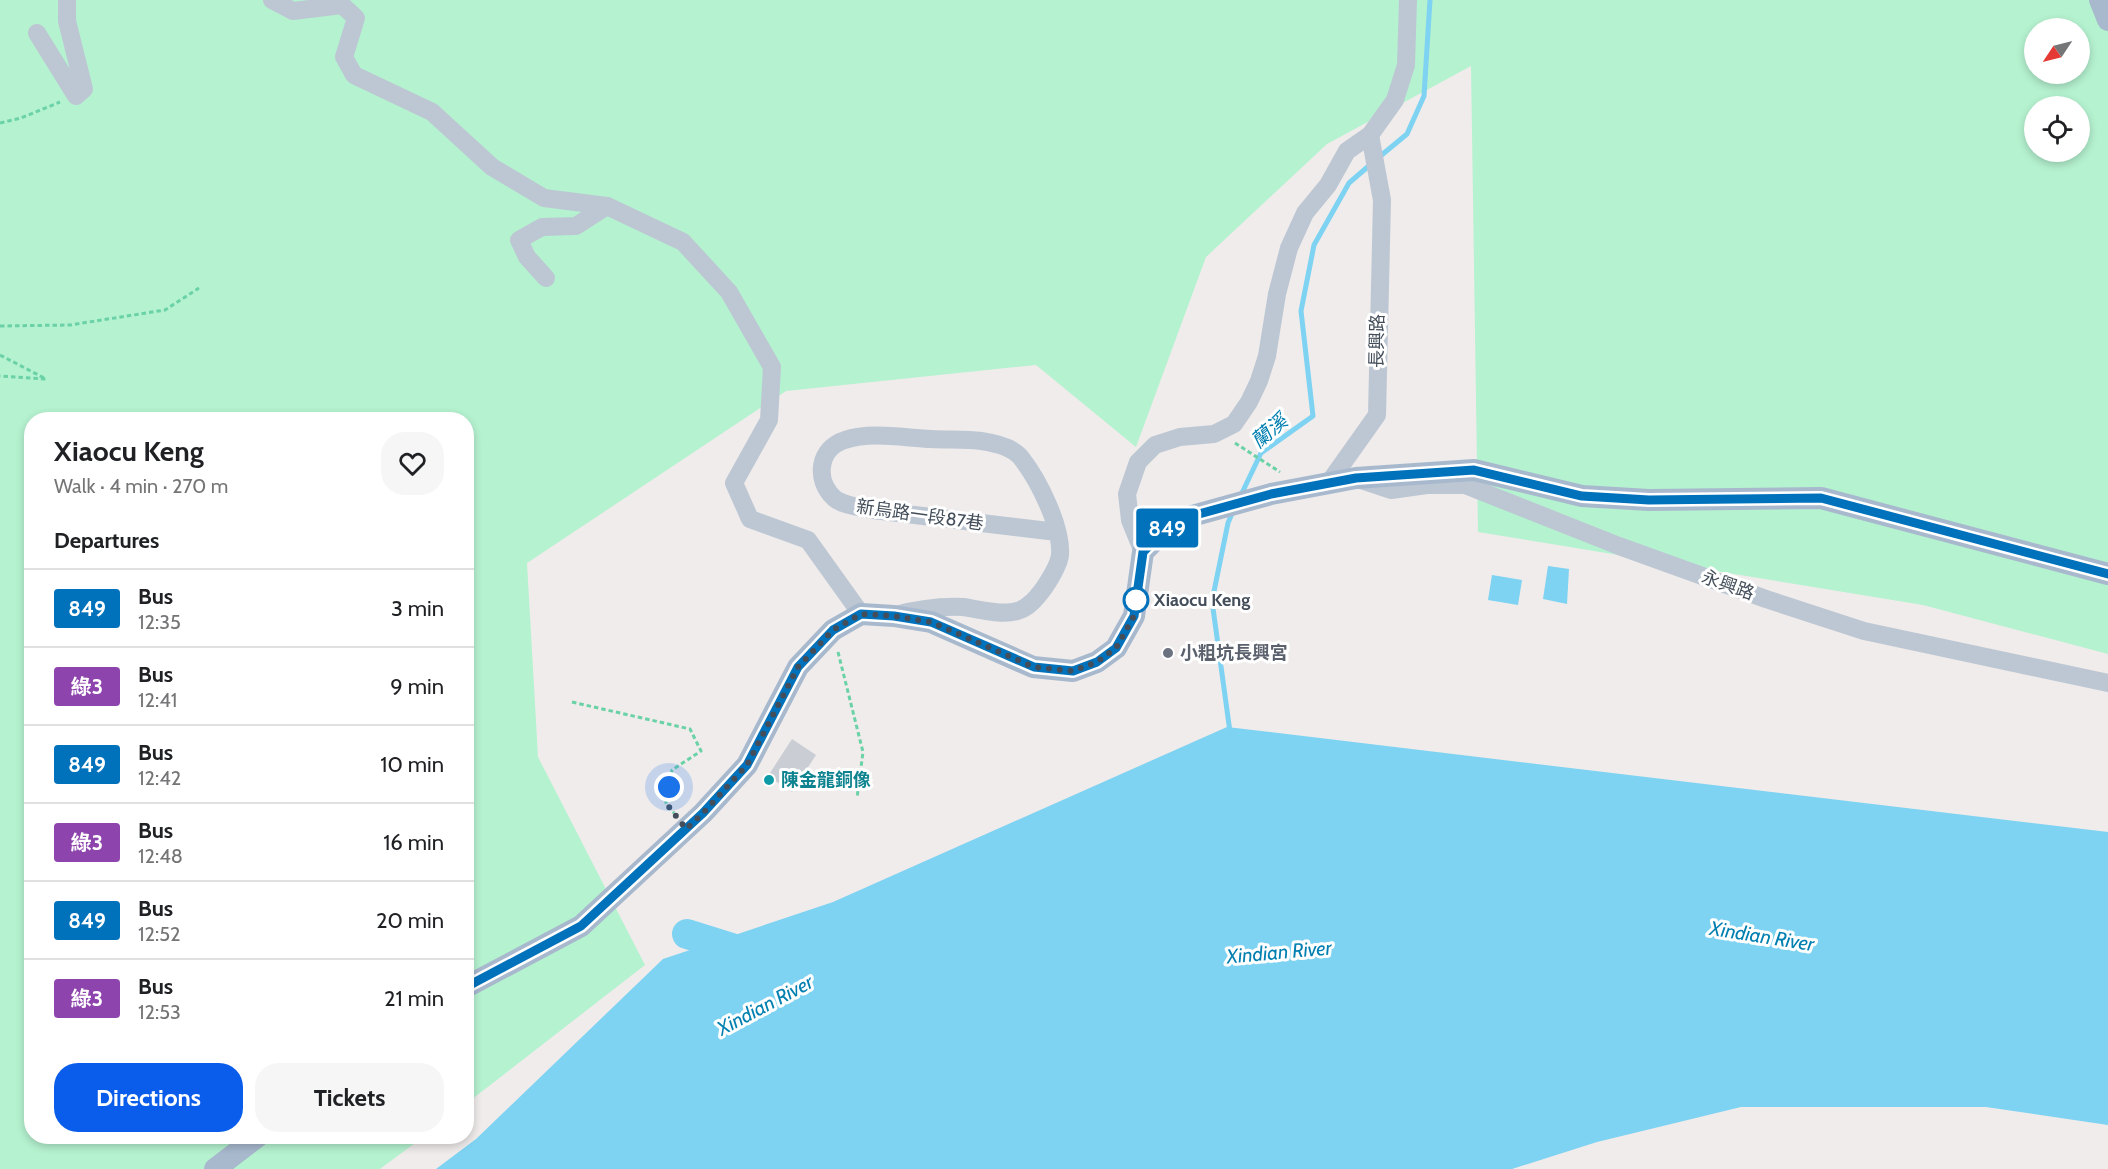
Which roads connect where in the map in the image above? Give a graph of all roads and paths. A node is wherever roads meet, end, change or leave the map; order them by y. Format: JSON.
{"nodes":[{"id":1,"x":67,"y":0,"type":"edge"},
{"id":2,"x":272,"y":0,"type":"edge"},
{"id":3,"x":1408,"y":0,"type":"edge"},
{"id":4,"x":2100,"y":0,"type":"edge"},
{"id":5,"x":2108,"y":20,"type":"edge"},
{"id":6,"x":38,"y":33,"type":"dead end"},
{"id":7,"x":76,"y":96,"type":"junction"},
{"id":8,"x":0,"y":123,"type":"edge"},
{"id":9,"x":1372,"y":141,"type":"junction"},
{"id":10,"x":607,"y":206,"type":"junction"},
{"id":11,"x":546,"y":278,"type":"dead end"},
{"id":12,"x":198,"y":288,"type":"dead end"},
{"id":13,"x":0,"y":326,"type":"edge"},
{"id":14,"x":0,"y":355,"type":"edge"},
{"id":15,"x":0,"y":376,"type":"edge"},
{"id":16,"x":1227,"y":438,"type":"dead end"},
{"id":17,"x":1281,"y":472,"type":"dead end"},
{"id":18,"x":1356,"y":478,"type":"junction"},
{"id":19,"x":1328,"y":484,"type":"junction"},
{"id":20,"x":1057,"y":532,"type":"junction"},
{"id":21,"x":1143,"y":552,"type":"junction"},
{"id":22,"x":2108,"y":574,"type":"edge"},
{"id":23,"x":861,"y":614,"type":"junction"},
{"id":24,"x":894,"y":616,"type":"junction"},
{"id":25,"x":833,"y":630,"type":"junction"},
{"id":26,"x":2108,"y":683,"type":"edge"},
{"id":27,"x":572,"y":702,"type":"dead end"},
{"id":28,"x":857,"y":798,"type":"dead end"},
{"id":29,"x":686,"y":829,"type":"junction"},
{"id":30,"x":474,"y":983,"type":"edge"},
{"id":31,"x":248,"y":1144,"type":"edge"},
{"id":32,"x":215,"y":1169,"type":"edge"}],
"edges":[{"from":1,"to":7,"type":"street"},
{"from":2,"to":10,"type":"street"},
{"from":3,"to":9,"type":"street"},
{"from":4,"to":5,"type":"main road"},
{"from":6,"to":7,"type":"street"},
{"from":7,"to":8,"type":"path"},
{"from":9,"to":19,"type":"street","name":"長興路"},
{"from":9,"to":21,"type":"street"},
{"from":10,"to":11,"type":"street"},
{"from":10,"to":23,"type":"street"},
{"from":12,"to":13,"type":"path"},
{"from":14,"to":15,"type":"path"},
{"from":16,"to":17,"type":"path"},
{"from":18,"to":19,"type":"main road"},
{"from":18,"to":22,"type":"main road"},
{"from":18,"to":26,"type":"street","name":"永興路"},
{"from":19,"to":21,"type":"main road"},
{"from":20,"to":20,"type":"street","name":"新烏路一段87巷"},
{"from":20,"to":24,"type":"street","name":"新烏路一段87巷"},
{"from":21,"to":24,"type":"main road"},
{"from":23,"to":24,"type":"main road"},
{"from":23,"to":25,"type":"main road"},
{"from":25,"to":28,"type":"path"},
{"from":25,"to":29,"type":"main road"},
{"from":27,"to":29,"type":"path"},
{"from":29,"to":30,"type":"main road"},
{"from":31,"to":32,"type":"main road"}]}
